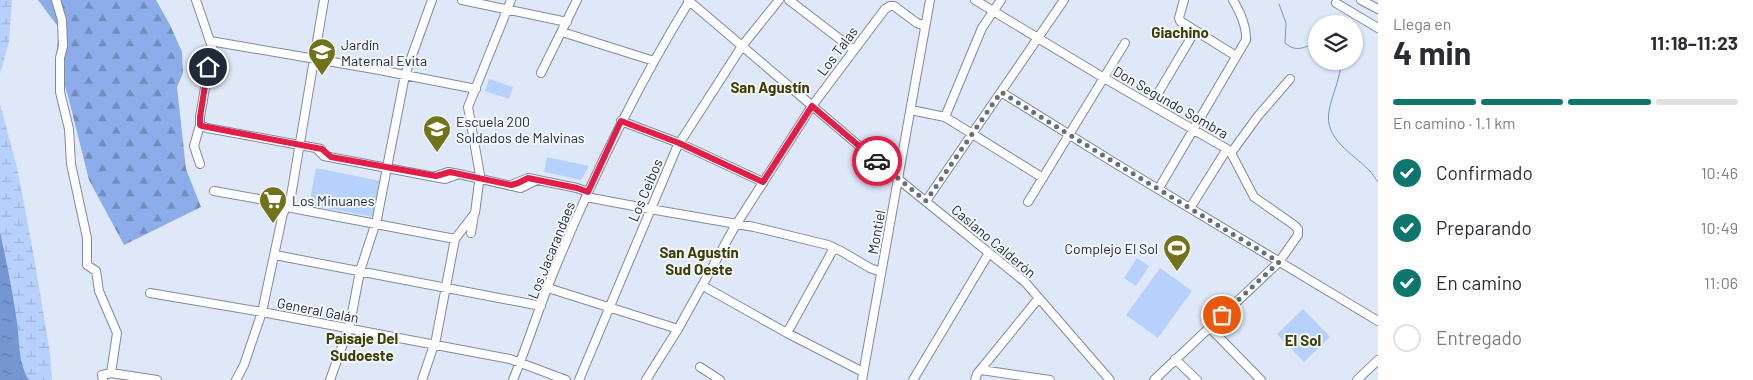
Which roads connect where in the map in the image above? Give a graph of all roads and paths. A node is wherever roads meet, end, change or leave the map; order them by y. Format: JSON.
{"nodes":[{"id":1,"x":56,"y":0,"type":"edge"},
{"id":2,"x":196,"y":0,"type":"edge"},
{"id":3,"x":324,"y":0,"type":"edge"},
{"id":4,"x":432,"y":0,"type":"edge"},
{"id":5,"x":462,"y":0,"type":"edge"},
{"id":6,"x":511,"y":0,"type":"edge"},
{"id":7,"x":578,"y":0,"type":"edge"},
{"id":8,"x":689,"y":0,"type":"edge"},
{"id":9,"x":779,"y":0,"type":"edge"},
{"id":10,"x":788,"y":0,"type":"edge"},
{"id":11,"x":930,"y":0,"type":"edge"},
{"id":12,"x":975,"y":0,"type":"edge"},
{"id":13,"x":1001,"y":0,"type":"edge"},
{"id":14,"x":1064,"y":0,"type":"edge"},
{"id":15,"x":1184,"y":0,"type":"edge"},
{"id":16,"x":1234,"y":0,"type":"edge"},
{"id":17,"x":1361,"y":0,"type":"edge"},
{"id":18,"x":1336,"y":2,"type":"dead end"},
{"id":19,"x":508,"y":9,"type":"junction"},
{"id":20,"x":1378,"y":9,"type":"edge"},
{"id":21,"x":994,"y":11,"type":"junction"},
{"id":22,"x":1378,"y":13,"type":"edge"},
{"id":23,"x":567,"y":22,"type":"junction"},
{"id":24,"x":925,"y":26,"type":"junction"},
{"id":25,"x":1375,"y":26,"type":"edge"},
{"id":26,"x":1194,"y":31,"type":"junction"},
{"id":27,"x":562,"y":32,"type":"junction"},
{"id":28,"x":1038,"y":38,"type":"junction"},
{"id":29,"x":210,"y":41,"type":"junction"},
{"id":30,"x":1125,"y":43,"type":"dead end"},
{"id":31,"x":742,"y":46,"type":"junction"},
{"id":32,"x":854,"y":50,"type":"junction"},
{"id":33,"x":1236,"y":56,"type":"junction"},
{"id":34,"x":314,"y":59,"type":"junction"},
{"id":35,"x":654,"y":60,"type":"junction"},
{"id":36,"x":541,"y":73,"type":"dead end"},
{"id":37,"x":405,"y":75,"type":"junction"},
{"id":38,"x":1104,"y":78,"type":"junction"},
{"id":39,"x":1290,"y":79,"type":"dead end"},
{"id":40,"x":476,"y":89,"type":"junction"},
{"id":41,"x":1001,"y":92,"type":"junction"},
{"id":42,"x":1151,"y":105,"type":"junction"},
{"id":43,"x":812,"y":106,"type":"junction"},
{"id":44,"x":911,"y":110,"type":"junction"},
{"id":45,"x":945,"y":117,"type":"junction"},
{"id":46,"x":621,"y":121,"type":"junction"},
{"id":47,"x":200,"y":125,"type":"junction"},
{"id":48,"x":1193,"y":129,"type":"junction"},
{"id":49,"x":972,"y":135,"type":"junction"},
{"id":50,"x":1069,"y":135,"type":"junction"},
{"id":51,"x":679,"y":143,"type":"junction"},
{"id":52,"x":300,"y":146,"type":"junction"},
{"id":53,"x":1229,"y":151,"type":"junction"},
{"id":54,"x":200,"y":164,"type":"dead end"},
{"id":55,"x":388,"y":167,"type":"junction"},
{"id":56,"x":1043,"y":178,"type":"junction"},
{"id":57,"x":480,"y":179,"type":"junction"},
{"id":58,"x":898,"y":179,"type":"junction"},
{"id":59,"x":763,"y":182,"type":"junction"},
{"id":60,"x":1158,"y":188,"type":"junction"},
{"id":61,"x":214,"y":191,"type":"dead end"},
{"id":62,"x":587,"y":194,"type":"junction"},
{"id":63,"x":926,"y":201,"type":"junction"},
{"id":64,"x":1028,"y":202,"type":"dead end"},
{"id":65,"x":287,"y":206,"type":"junction"},
{"id":66,"x":1190,"y":208,"type":"junction"},
{"id":67,"x":650,"y":209,"type":"junction"},
{"id":68,"x":474,"y":213,"type":"junction"},
{"id":69,"x":376,"y":224,"type":"junction"},
{"id":70,"x":738,"y":224,"type":"junction"},
{"id":71,"x":471,"y":233,"type":"dead end"},
{"id":72,"x":455,"y":239,"type":"junction"},
{"id":73,"x":834,"y":248,"type":"junction"},
{"id":74,"x":989,"y":253,"type":"junction"},
{"id":75,"x":275,"y":256,"type":"junction"},
{"id":76,"x":1279,"y":262,"type":"junction"},
{"id":77,"x":360,"y":271,"type":"junction"},
{"id":78,"x":881,"y":272,"type":"junction"},
{"id":79,"x":702,"y":286,"type":"junction"},
{"id":80,"x":447,"y":288,"type":"junction"},
{"id":81,"x":548,"y":288,"type":"junction"},
{"id":82,"x":150,"y":293,"type":"dead end"},
{"id":83,"x":1038,"y":299,"type":"junction"},
{"id":84,"x":541,"y":306,"type":"junction"},
{"id":85,"x":610,"y":308,"type":"junction"},
{"id":86,"x":262,"y":312,"type":"junction"},
{"id":87,"x":1378,"y":321,"type":"edge"},
{"id":88,"x":1209,"y":327,"type":"junction"},
{"id":89,"x":348,"y":329,"type":"junction"},
{"id":90,"x":678,"y":329,"type":"junction"},
{"id":91,"x":787,"y":333,"type":"junction"},
{"id":92,"x":435,"y":346,"type":"junction"},
{"id":93,"x":1176,"y":359,"type":"junction"},
{"id":94,"x":1378,"y":360,"type":"edge"},
{"id":95,"x":520,"y":362,"type":"junction"},
{"id":96,"x":700,"y":367,"type":"dead end"},
{"id":97,"x":980,"y":370,"type":"junction"},
{"id":98,"x":111,"y":373,"type":"junction"},
{"id":99,"x":863,"y":376,"type":"edge"},
{"id":100,"x":103,"y":378,"type":"edge"},
{"id":101,"x":1030,"y":379,"type":"edge"},
{"id":102,"x":157,"y":380,"type":"edge"},
{"id":103,"x":236,"y":380,"type":"edge"},
{"id":104,"x":330,"y":380,"type":"edge"},
{"id":105,"x":422,"y":380,"type":"edge"},
{"id":106,"x":513,"y":380,"type":"edge"},
{"id":107,"x":566,"y":380,"type":"edge"},
{"id":108,"x":579,"y":380,"type":"edge"},
{"id":109,"x":646,"y":380,"type":"edge"},
{"id":110,"x":720,"y":380,"type":"edge"},
{"id":111,"x":913,"y":380,"type":"edge"},
{"id":112,"x":975,"y":380,"type":"edge"},
{"id":113,"x":1050,"y":380,"type":"edge"},
{"id":114,"x":1110,"y":380,"type":"edge"},
{"id":115,"x":1154,"y":380,"type":"edge"},
{"id":116,"x":1197,"y":380,"type":"edge"},
{"id":117,"x":1261,"y":380,"type":"edge"},
{"id":118,"x":1357,"y":380,"type":"edge"}],
"edges":[{"from":1,"to":98,"type":"street"},
{"from":2,"to":29,"type":"street"},
{"from":3,"to":34,"type":"street"},
{"from":4,"to":37,"type":"street"},
{"from":5,"to":19,"type":"street"},
{"from":6,"to":19,"type":"street"},
{"from":7,"to":23,"type":"street"},
{"from":8,"to":31,"type":"street","name":"Casiano Calderón"},
{"from":8,"to":35,"type":"street","name":"Los Jacarandaes"},
{"from":9,"to":31,"type":"street","name":"Los Ceibos"},
{"from":10,"to":32,"type":"street"},
{"from":11,"to":24,"type":"street","name":"Montiel"},
{"from":12,"to":21,"type":"street","name":"Don Segundo Sombra"},
{"from":13,"to":21,"type":"street"},
{"from":14,"to":28,"type":"street"},
{"from":15,"to":26,"type":"street"},
{"from":16,"to":33,"type":"street"},
{"from":17,"to":20,"type":"street"},
{"from":18,"to":25,"type":"street"},
{"from":19,"to":23,"type":"street"},
{"from":19,"to":40,"type":"street"},
{"from":21,"to":28,"type":"street","name":"Don Segundo Sombra"},
{"from":21,"to":45,"type":"street"},
{"from":22,"to":25,"type":"street"},
{"from":23,"to":27,"type":"street"},
{"from":24,"to":32,"type":"street","name":"Los Talas"},
{"from":24,"to":44,"type":"street","name":"Montiel"},
{"from":26,"to":33,"type":"street"},
{"from":26,"to":42,"type":"street"},
{"from":27,"to":35,"type":"street"},
{"from":27,"to":36,"type":"street"},
{"from":28,"to":38,"type":"street","name":"Don Segundo Sombra"},
{"from":28,"to":41,"type":"street"},
{"from":29,"to":34,"type":"street"},
{"from":29,"to":47,"type":"street"},
{"from":30,"to":38,"type":"street"},
{"from":31,"to":43,"type":"street","name":"Casiano Calderón"},
{"from":31,"to":51,"type":"street","name":"Los Ceibos"},
{"from":32,"to":43,"type":"street","name":"Los Talas"},
{"from":33,"to":48,"type":"street"},
{"from":34,"to":37,"type":"street"},
{"from":34,"to":52,"type":"street"},
{"from":35,"to":46,"type":"street","name":"Los Jacarandaes"},
{"from":37,"to":40,"type":"street"},
{"from":37,"to":55,"type":"street"},
{"from":38,"to":42,"type":"street","name":"Don Segundo Sombra"},
{"from":38,"to":50,"type":"street"},
{"from":39,"to":53,"type":"street"},
{"from":40,"to":57,"type":"street"},
{"from":41,"to":49,"type":"street"},
{"from":41,"to":50,"type":"street"},
{"from":42,"to":48,"type":"street","name":"Don Segundo Sombra"},
{"from":43,"to":58,"type":"street","name":"Casiano Calderón"},
{"from":43,"to":59,"type":"street","name":"Los Talas"},
{"from":44,"to":45,"type":"street"},
{"from":44,"to":58,"type":"street","name":"Montiel"},
{"from":45,"to":49,"type":"street"},
{"from":46,"to":51,"type":"street"},
{"from":46,"to":62,"type":"street","name":"Los Jacarandaes"},
{"from":47,"to":52,"type":"street"},
{"from":47,"to":54,"type":"street"},
{"from":48,"to":53,"type":"street","name":"Don Segundo Sombra"},
{"from":48,"to":60,"type":"street"},
{"from":49,"to":56,"type":"street"},
{"from":49,"to":63,"type":"street"},
{"from":50,"to":56,"type":"street"},
{"from":50,"to":60,"type":"street"},
{"from":51,"to":59,"type":"street"},
{"from":51,"to":67,"type":"street","name":"Los Ceibos"},
{"from":52,"to":55,"type":"street"},
{"from":52,"to":65,"type":"street"},
{"from":53,"to":66,"type":"street"},
{"from":53,"to":76,"type":"street","name":"Don Segundo Sombra"},
{"from":55,"to":57,"type":"street"},
{"from":55,"to":69,"type":"street"},
{"from":56,"to":64,"type":"street"},
{"from":57,"to":62,"type":"street"},
{"from":57,"to":68,"type":"street"},
{"from":58,"to":63,"type":"street","name":"Casiano Calderón"},
{"from":58,"to":78,"type":"street","name":"Montiel"},
{"from":59,"to":70,"type":"street","name":"Los Talas"},
{"from":60,"to":66,"type":"street"},
{"from":61,"to":65,"type":"street"},
{"from":62,"to":67,"type":"street"},
{"from":62,"to":81,"type":"street","name":"Los Jacarandaes"},
{"from":63,"to":74,"type":"street","name":"Casiano Calderón"},
{"from":65,"to":69,"type":"street"},
{"from":65,"to":75,"type":"street"},
{"from":66,"to":76,"type":"street"},
{"from":67,"to":70,"type":"street"},
{"from":67,"to":85,"type":"street","name":"Los Ceibos"},
{"from":68,"to":71,"type":"street"},
{"from":68,"to":72,"type":"street"},
{"from":69,"to":72,"type":"street"},
{"from":69,"to":77,"type":"street"},
{"from":70,"to":73,"type":"street"},
{"from":70,"to":79,"type":"street","name":"Los Talas"},
{"from":72,"to":80,"type":"street"},
{"from":73,"to":78,"type":"street"},
{"from":73,"to":91,"type":"street"},
{"from":74,"to":83,"type":"street","name":"Casiano Calderón"},
{"from":74,"to":111,"type":"street"},
{"from":75,"to":77,"type":"street"},
{"from":75,"to":86,"type":"street"},
{"from":76,"to":87,"type":"street"},
{"from":76,"to":88,"type":"street"},
{"from":77,"to":80,"type":"street"},
{"from":77,"to":89,"type":"street"},
{"from":78,"to":99,"type":"street","name":"Montiel"},
{"from":79,"to":90,"type":"street","name":"Los Talas"},
{"from":79,"to":91,"type":"street"},
{"from":80,"to":84,"type":"street"},
{"from":80,"to":92,"type":"street"},
{"from":81,"to":84,"type":"street","name":"Los Jacarandaes"},
{"from":81,"to":85,"type":"street"},
{"from":82,"to":86,"type":"street","name":"General Galán"},
{"from":83,"to":97,"type":"street"},
{"from":83,"to":114,"type":"street","name":"Casiano Calderón"},
{"from":84,"to":95,"type":"street","name":"Los Jacarandaes"},
{"from":85,"to":90,"type":"street"},
{"from":85,"to":108,"type":"street","name":"Los Ceibos"},
{"from":86,"to":89,"type":"street","name":"General Galán"},
{"from":86,"to":103,"type":"street"},
{"from":88,"to":93,"type":"street"},
{"from":88,"to":117,"type":"street"},
{"from":89,"to":92,"type":"street","name":"General Galán"},
{"from":89,"to":104,"type":"street"},
{"from":90,"to":109,"type":"street","name":"Los Talas"},
{"from":91,"to":99,"type":"street"},
{"from":92,"to":95,"type":"street","name":"General Galán"},
{"from":92,"to":105,"type":"street"},
{"from":93,"to":115,"type":"street"},
{"from":93,"to":116,"type":"street"},
{"from":94,"to":118,"type":"street"},
{"from":95,"to":106,"type":"street","name":"Los Jacarandaes"},
{"from":95,"to":107,"type":"street","name":"General Galán"},
{"from":96,"to":110,"type":"street"},
{"from":97,"to":101,"type":"street"},
{"from":97,"to":112,"type":"street"},
{"from":98,"to":100,"type":"street"},
{"from":98,"to":102,"type":"street"},
{"from":101,"to":113,"type":"street"}]}
